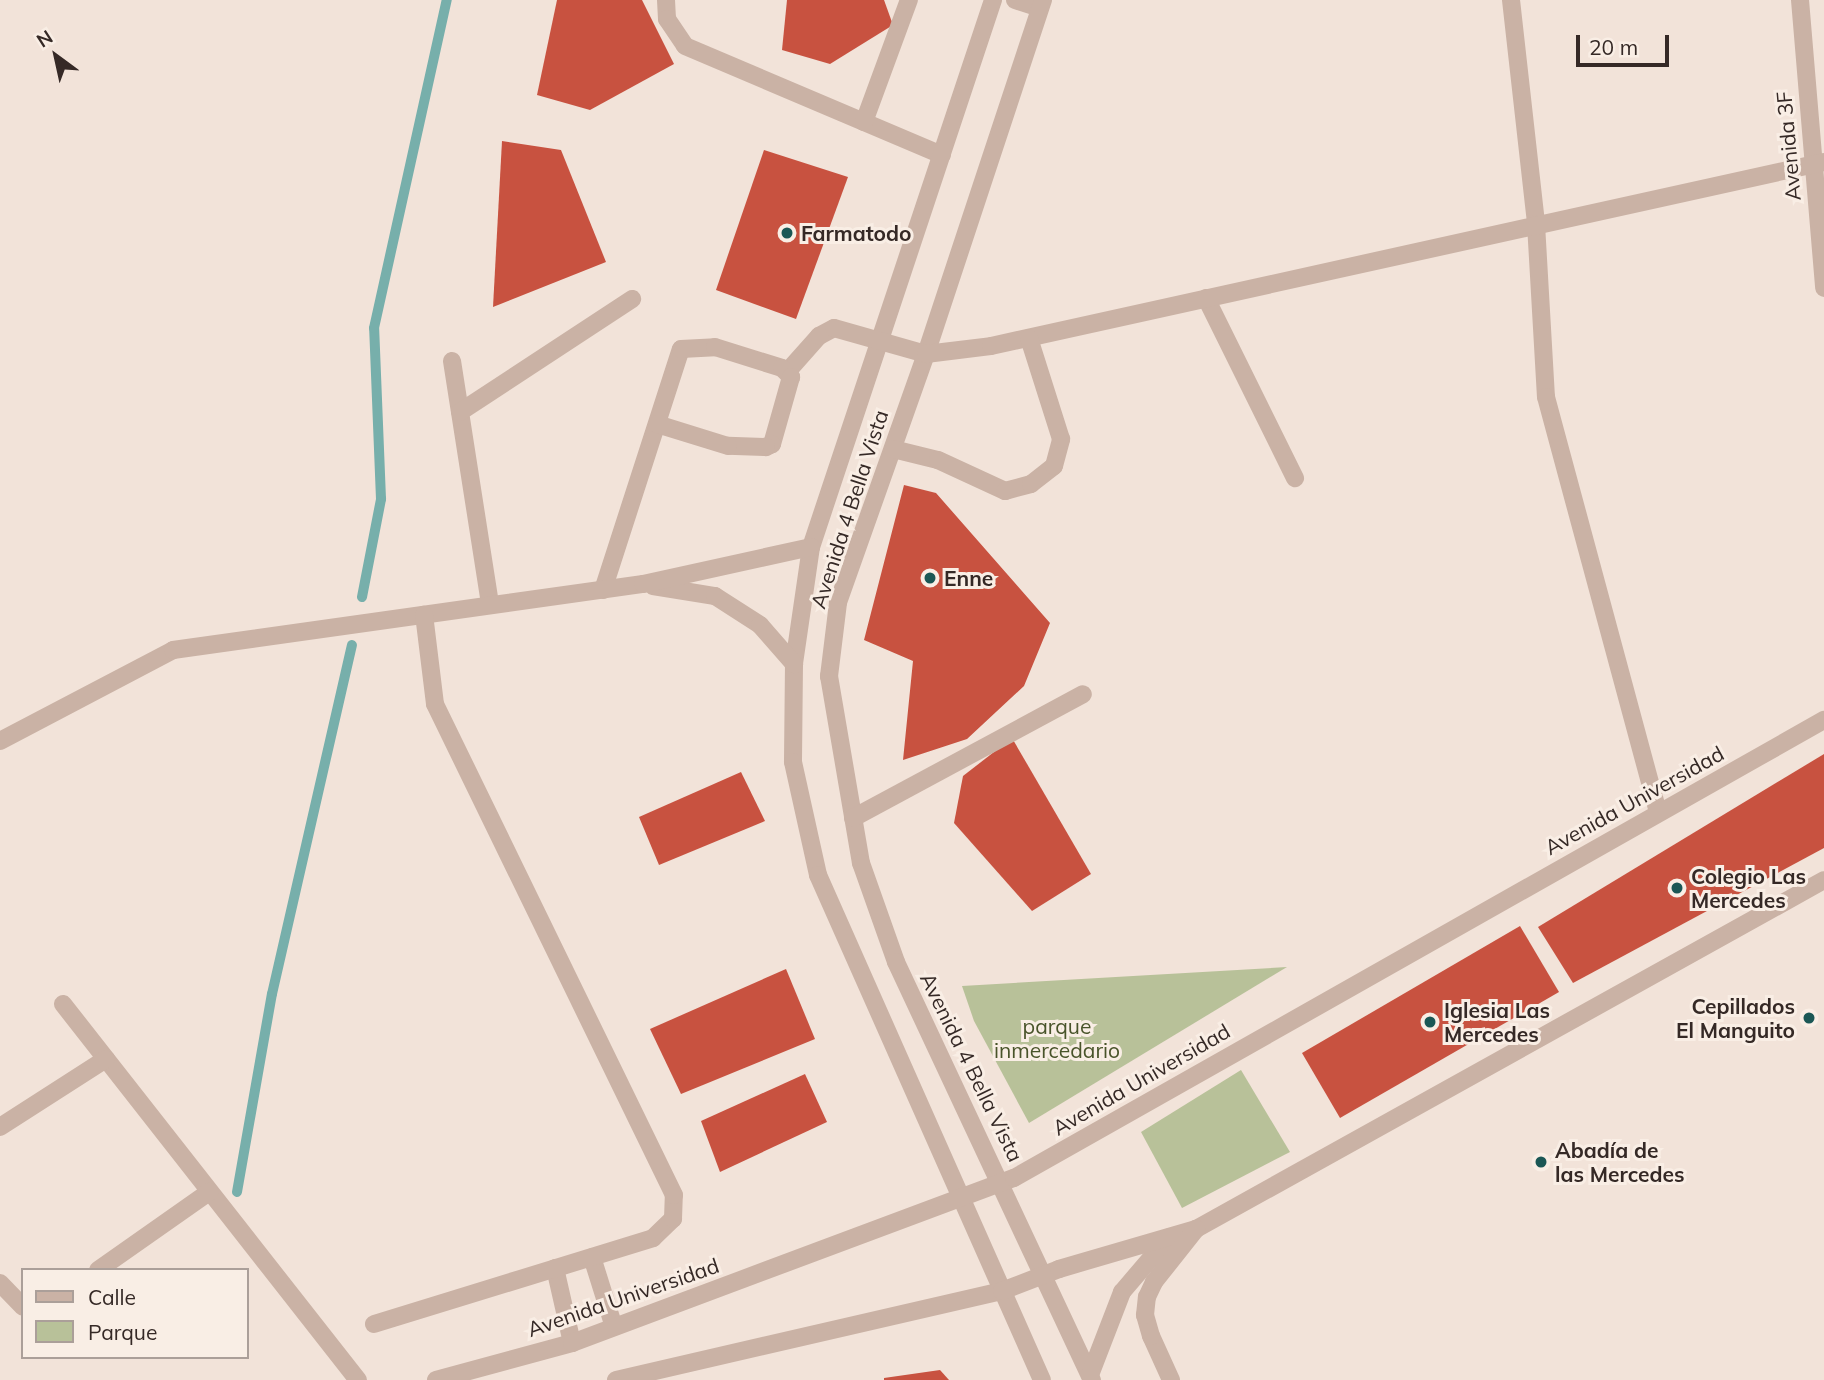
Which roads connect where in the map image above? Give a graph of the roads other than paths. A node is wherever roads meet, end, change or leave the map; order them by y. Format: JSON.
{"nodes":[{"id":1,"x":666,"y":0,"type":"edge"},
{"id":2,"x":909,"y":0,"type":"edge"},
{"id":3,"x":993,"y":0,"type":"edge"},
{"id":4,"x":1015,"y":0,"type":"edge"},
{"id":5,"x":1511,"y":0,"type":"edge"},
{"id":6,"x":1800,"y":0,"type":"edge"},
{"id":7,"x":1042,"y":4,"type":"edge"},
{"id":8,"x":864,"y":122,"type":"junction"},
{"id":9,"x":942,"y":155,"type":"junction"},
{"id":10,"x":1818,"y":164,"type":"edge"},
{"id":11,"x":1536,"y":224,"type":"junction"},
{"id":12,"x":1824,"y":288,"type":"edge"},
{"id":13,"x":1206,"y":298,"type":"junction"},
{"id":14,"x":632,"y":299,"type":"dead end"},
{"id":15,"x":1029,"y":338,"type":"junction"},
{"id":16,"x":880,"y":340,"type":"junction"},
{"id":17,"x":926,"y":354,"type":"junction"},
{"id":18,"x":452,"y":361,"type":"dead end"},
{"id":19,"x":787,"y":372,"type":"junction"},
{"id":20,"x":460,"y":412,"type":"junction"},
{"id":21,"x":657,"y":424,"type":"junction"},
{"id":22,"x":893,"y":449,"type":"junction"},
{"id":23,"x":1295,"y":478,"type":"dead end"},
{"id":24,"x":811,"y":547,"type":"junction"},
{"id":25,"x":643,"y":584,"type":"junction"},
{"id":26,"x":603,"y":590,"type":"junction"},
{"id":27,"x":490,"y":605,"type":"junction"},
{"id":28,"x":424,"y":615,"type":"junction"},
{"id":29,"x":794,"y":664,"type":"junction"},
{"id":30,"x":1083,"y":694,"type":"dead end"},
{"id":31,"x":1824,"y":720,"type":"edge"},
{"id":32,"x":0,"y":741,"type":"edge"},
{"id":33,"x":1658,"y":812,"type":"junction"},
{"id":34,"x":853,"y":818,"type":"junction"},
{"id":35,"x":1824,"y":880,"type":"edge"},
{"id":36,"x":63,"y":1004,"type":"dead end"},
{"id":37,"x":106,"y":1059,"type":"junction"},
{"id":38,"x":0,"y":1127,"type":"edge"},
{"id":39,"x":1002,"y":1182,"type":"junction"},
{"id":40,"x":209,"y":1192,"type":"junction"},
{"id":41,"x":961,"y":1198,"type":"junction"},
{"id":42,"x":1196,"y":1229,"type":"junction"},
{"id":43,"x":1169,"y":1237,"type":"junction"},
{"id":44,"x":592,"y":1257,"type":"junction"},
{"id":45,"x":101,"y":1268,"type":"edge"},
{"id":46,"x":555,"y":1268,"type":"junction"},
{"id":47,"x":1042,"y":1276,"type":"junction"},
{"id":48,"x":0,"y":1283,"type":"edge"},
{"id":49,"x":1002,"y":1292,"type":"junction"},
{"id":50,"x":21,"y":1305,"type":"edge"},
{"id":51,"x":374,"y":1324,"type":"dead end"},
{"id":52,"x":614,"y":1327,"type":"junction"},
{"id":53,"x":572,"y":1343,"type":"junction"},
{"id":54,"x":1091,"y":1377,"type":"edge"},
{"id":55,"x":358,"y":1380,"type":"edge"},
{"id":56,"x":436,"y":1380,"type":"edge"},
{"id":57,"x":615,"y":1380,"type":"edge"},
{"id":58,"x":1042,"y":1380,"type":"edge"},
{"id":59,"x":1171,"y":1380,"type":"edge"}],
"edges":[{"from":1,"to":8,"type":"street"},
{"from":2,"to":8,"type":"street"},
{"from":3,"to":9,"type":"street","name":"Avenida 4 Bella Vista"},
{"from":4,"to":7,"type":"street"},
{"from":5,"to":11,"type":"street"},
{"from":6,"to":10,"type":"street","name":"Avenida 3F"},
{"from":7,"to":17,"type":"street","name":"Avenida 4 Bella Vista"},
{"from":8,"to":9,"type":"street"},
{"from":9,"to":16,"type":"street","name":"Avenida 4 Bella Vista"},
{"from":10,"to":11,"type":"street"},
{"from":10,"to":12,"type":"street","name":"Avenida 3F"},
{"from":11,"to":13,"type":"street"},
{"from":11,"to":33,"type":"street"},
{"from":13,"to":15,"type":"street"},
{"from":13,"to":23,"type":"street"},
{"from":14,"to":20,"type":"street"},
{"from":15,"to":17,"type":"street"},
{"from":15,"to":22,"type":"street"},
{"from":16,"to":17,"type":"street"},
{"from":16,"to":19,"type":"street"},
{"from":16,"to":24,"type":"street","name":"Avenida 4 Bella Vista"},
{"from":17,"to":22,"type":"street","name":"Avenida 4 Bella Vista"},
{"from":18,"to":20,"type":"street"},
{"from":19,"to":21,"type":"street"},
{"from":19,"to":21,"type":"street"},
{"from":20,"to":27,"type":"street"},
{"from":21,"to":26,"type":"street"},
{"from":22,"to":34,"type":"street","name":"Avenida 4 Bella Vista"},
{"from":24,"to":25,"type":"street"},
{"from":24,"to":29,"type":"street","name":"Avenida 4 Bella Vista"},
{"from":25,"to":26,"type":"street"},
{"from":25,"to":29,"type":"street"},
{"from":26,"to":27,"type":"street"},
{"from":27,"to":28,"type":"street"},
{"from":28,"to":32,"type":"street"},
{"from":28,"to":44,"type":"street"},
{"from":29,"to":41,"type":"street","name":"Avenida 4 Bella Vista"},
{"from":30,"to":34,"type":"street"},
{"from":31,"to":33,"type":"street","name":"Avenida Universidad"},
{"from":33,"to":39,"type":"street","name":"Avenida Universidad"},
{"from":34,"to":39,"type":"street","name":"Avenida 4 Bella Vista"},
{"from":35,"to":42,"type":"street"},
{"from":36,"to":37,"type":"street"},
{"from":37,"to":38,"type":"street"},
{"from":37,"to":40,"type":"street"},
{"from":39,"to":41,"type":"street","name":"Avenida Universidad"},
{"from":39,"to":47,"type":"street","name":"Avenida 4 Bella Vista"},
{"from":40,"to":45,"type":"street"},
{"from":40,"to":55,"type":"street"},
{"from":41,"to":49,"type":"street","name":"Avenida 4 Bella Vista"},
{"from":41,"to":52,"type":"street","name":"Avenida Universidad"},
{"from":42,"to":43,"type":"street"},
{"from":42,"to":59,"type":"street"},
{"from":43,"to":47,"type":"street"},
{"from":43,"to":54,"type":"street"},
{"from":44,"to":46,"type":"street"},
{"from":44,"to":52,"type":"street"},
{"from":46,"to":51,"type":"street"},
{"from":46,"to":53,"type":"street"},
{"from":47,"to":49,"type":"street"},
{"from":47,"to":54,"type":"street","name":"Avenida 4 Bella Vista"},
{"from":48,"to":50,"type":"street"},
{"from":49,"to":57,"type":"street"},
{"from":49,"to":58,"type":"street","name":"Avenida 4 Bella Vista"},
{"from":52,"to":53,"type":"street","name":"Avenida Universidad"},
{"from":53,"to":56,"type":"street","name":"Avenida Universidad"}]}
